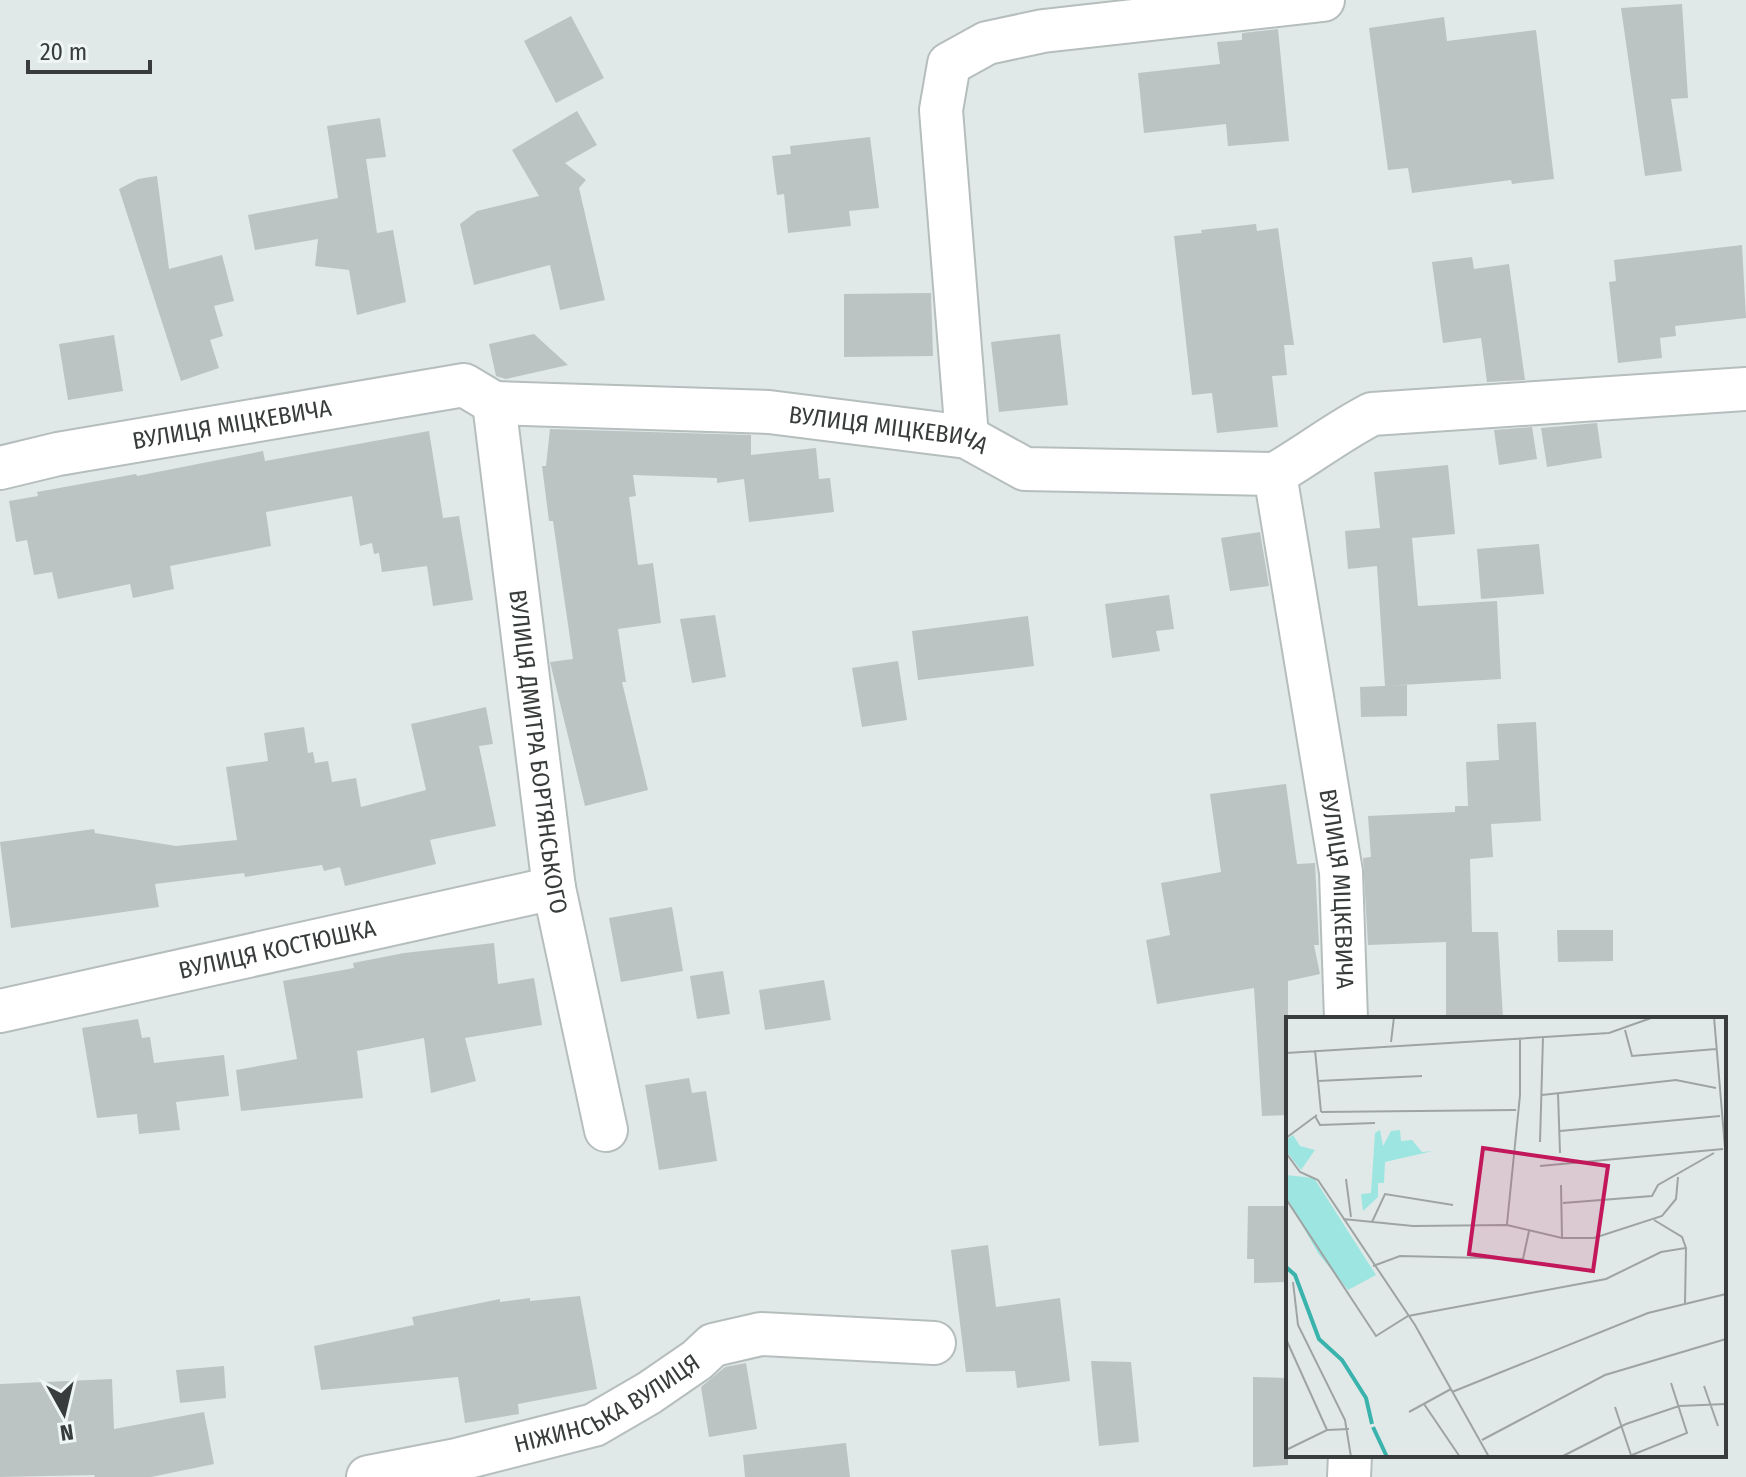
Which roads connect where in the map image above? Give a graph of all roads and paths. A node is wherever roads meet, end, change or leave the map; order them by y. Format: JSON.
{"nodes":[{"id":1,"x":1323,"y":0,"type":"edge"},
{"id":2,"x":1746,"y":389,"type":"edge"},
{"id":3,"x":479,"y":394,"type":"junction"},
{"id":4,"x":967,"y":437,"type":"junction"},
{"id":5,"x":0,"y":468,"type":"edge"},
{"id":6,"x":1275,"y":474,"type":"junction"},
{"id":7,"x":554,"y":888,"type":"junction"},
{"id":8,"x":0,"y":1011,"type":"edge"},
{"id":9,"x":1346,"y":1017,"type":"edge"},
{"id":10,"x":606,"y":1130,"type":"dead end"},
{"id":11,"x":934,"y":1343,"type":"dead end"},
{"id":12,"x":1350,"y":1457,"type":"edge"},
{"id":13,"x":368,"y":1477,"type":"edge"},
{"id":14,"x":1349,"y":1477,"type":"edge"}],
"edges":[{"from":1,"to":4,"type":"street"},
{"from":2,"to":6,"type":"street","name":"ВУЛИЦЯ МІЦКЕВИЧА"},
{"from":3,"to":4,"type":"street","name":"ВУЛИЦЯ МІЦКЕВИЧА"},
{"from":3,"to":5,"type":"street","name":"ВУЛИЦЯ МІЦКЕВИЧА"},
{"from":3,"to":7,"type":"street","name":"ВУЛИЦЯ ДМИТРА БОРТЯНСЬКОГО"},
{"from":4,"to":6,"type":"street","name":"ВУЛИЦЯ МІЦКЕВИЧА"},
{"from":6,"to":9,"type":"street","name":"ВУЛИЦЯ МІЦКЕВИЧА"},
{"from":7,"to":8,"type":"street","name":"ВУЛИЦЯ КОСТЮШКА"},
{"from":7,"to":10,"type":"street","name":"ВУЛИЦЯ ДМИТРА БОРТЯНСЬКОГО"},
{"from":11,"to":13,"type":"street","name":"НІЖИНСЬКА ВУЛИЦЯ"},
{"from":12,"to":14,"type":"street"}]}
